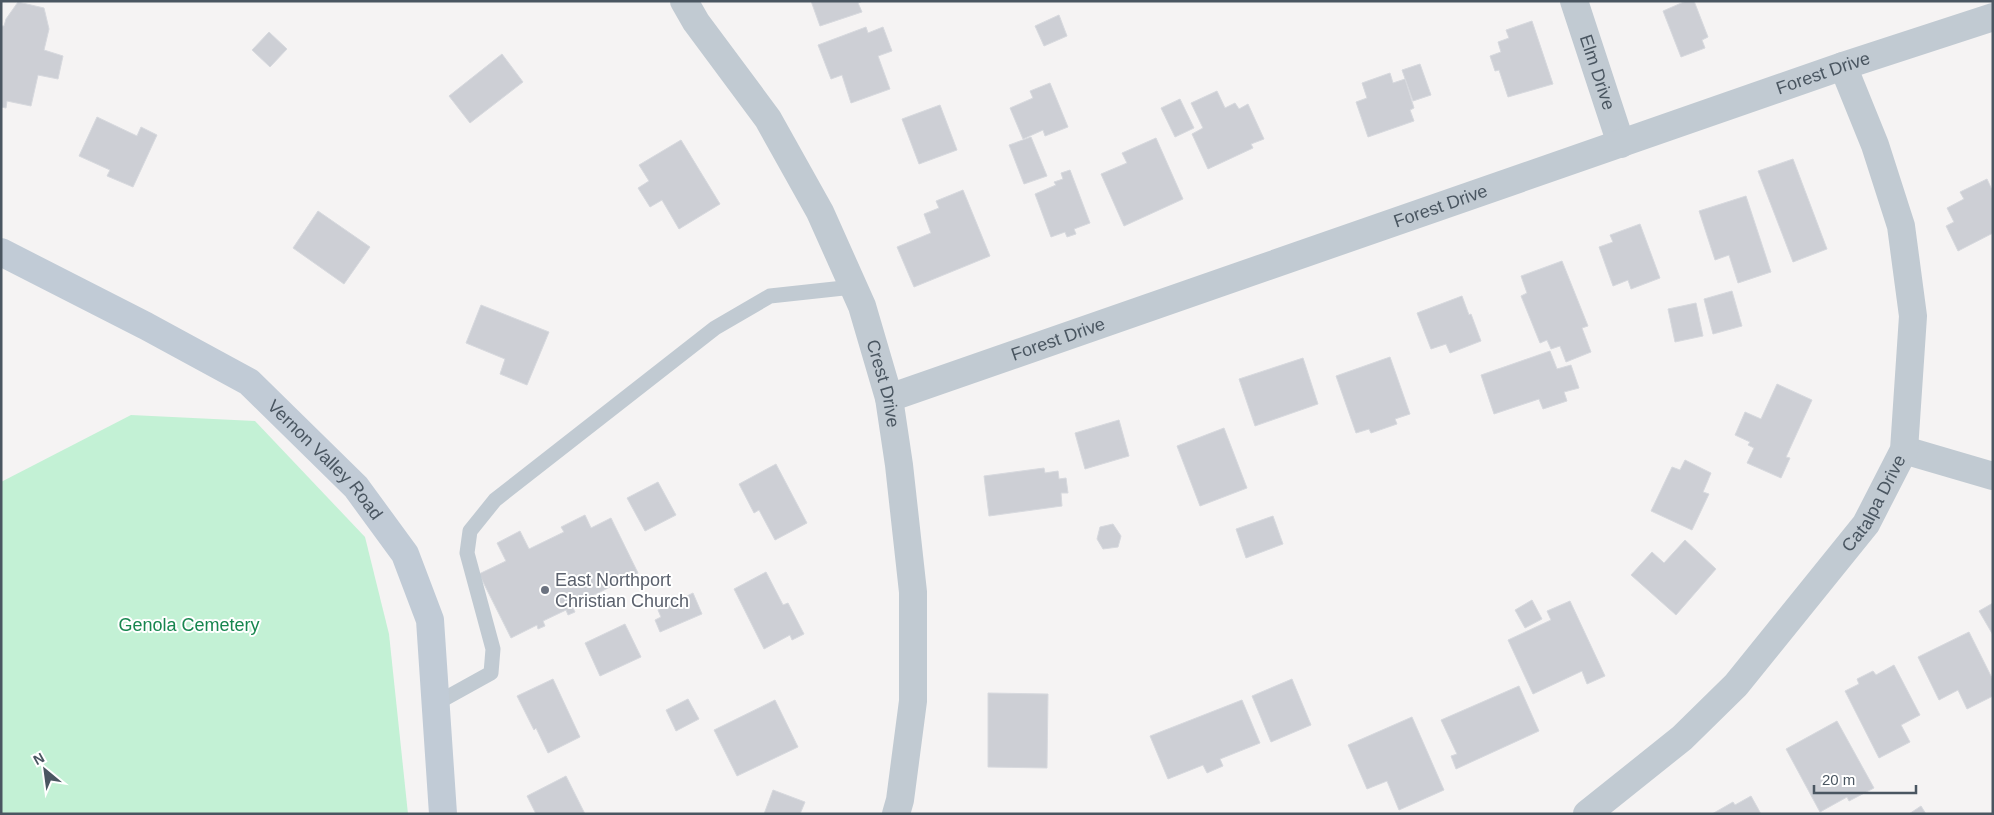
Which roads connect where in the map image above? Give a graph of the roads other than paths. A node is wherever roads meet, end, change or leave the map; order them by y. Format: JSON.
{"nodes":[{"id":1,"x":684,"y":1,"type":"edge"},
{"id":2,"x":1574,"y":1,"type":"edge"},
{"id":3,"x":1993,"y":17,"type":"edge"},
{"id":4,"x":1843,"y":66,"type":"junction"},
{"id":5,"x":1621,"y":144,"type":"junction"},
{"id":6,"x":1,"y":252,"type":"edge"},
{"id":7,"x":853,"y":287,"type":"junction"},
{"id":8,"x":889,"y":398,"type":"junction"},
{"id":9,"x":1904,"y":450,"type":"junction"},
{"id":10,"x":1993,"y":476,"type":"edge"},
{"id":11,"x":435,"y":704,"type":"junction"},
{"id":12,"x":443,"y":814,"type":"edge"},
{"id":13,"x":896,"y":814,"type":"edge"},
{"id":14,"x":1588,"y":814,"type":"edge"}],
"edges":[{"from":1,"to":7,"type":"street","name":"Crest Drive"},
{"from":2,"to":5,"type":"street","name":"Elm Drive"},
{"from":3,"to":4,"type":"street","name":"Forest Drive"},
{"from":4,"to":5,"type":"street","name":"Forest Drive"},
{"from":4,"to":9,"type":"street","name":"Catalpa Drive"},
{"from":5,"to":8,"type":"street","name":"Forest Drive"},
{"from":6,"to":11,"type":"main road","name":"Vernon Valley Road"},
{"from":7,"to":8,"type":"street","name":"Crest Drive"},
{"from":7,"to":11,"type":"lane"},
{"from":8,"to":13,"type":"street","name":"Crest Drive"},
{"from":9,"to":10,"type":"street"},
{"from":9,"to":14,"type":"street","name":"Catalpa Drive"},
{"from":11,"to":12,"type":"main road","name":"Vernon Valley Road"}]}
